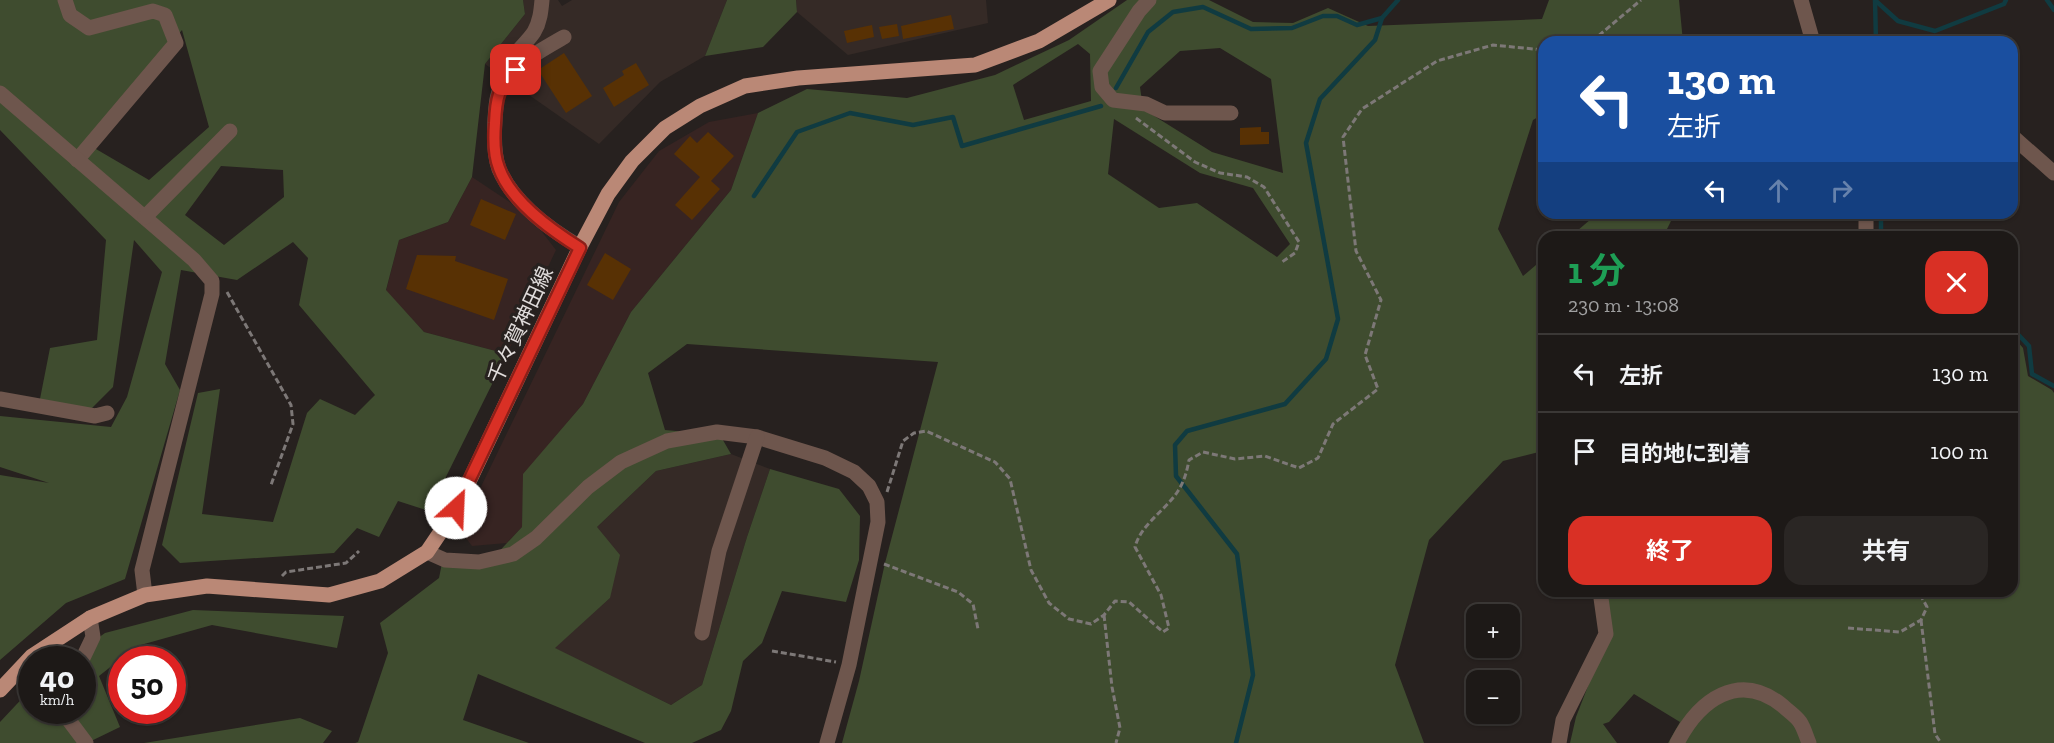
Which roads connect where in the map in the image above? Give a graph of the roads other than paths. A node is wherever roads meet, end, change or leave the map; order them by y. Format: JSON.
{"nodes":[{"id":1,"x":64,"y":0,"type":"edge"},
{"id":2,"x":542,"y":0,"type":"edge"},
{"id":3,"x":1109,"y":0,"type":"edge"},
{"id":4,"x":1149,"y":0,"type":"edge"},
{"id":5,"x":1801,"y":0,"type":"edge"},
{"id":6,"x":1811,"y":36,"type":"edge"},
{"id":7,"x":564,"y":37,"type":"dead end"},
{"id":8,"x":504,"y":81,"type":"junction"},
{"id":9,"x":0,"y":93,"type":"edge"},
{"id":10,"x":1231,"y":113,"type":"dead end"},
{"id":11,"x":230,"y":131,"type":"dead end"},
{"id":12,"x":2018,"y":141,"type":"edge"},
{"id":13,"x":77,"y":160,"type":"junction"},
{"id":14,"x":2054,"y":173,"type":"edge"},
{"id":15,"x":145,"y":217,"type":"junction"},
{"id":16,"x":580,"y":248,"type":"junction"},
{"id":17,"x":0,"y":399,"type":"edge"},
{"id":18,"x":107,"y":413,"type":"dead end"},
{"id":19,"x":757,"y":437,"type":"junction"},
{"id":20,"x":427,"y":552,"type":"junction"},
{"id":21,"x":145,"y":596,"type":"junction"},
{"id":22,"x":1601,"y":597,"type":"edge"},
{"id":23,"x":90,"y":618,"type":"junction"},
{"id":24,"x":702,"y":633,"type":"dead end"},
{"id":25,"x":89,"y":646,"type":"edge"},
{"id":26,"x":0,"y":690,"type":"edge"},
{"id":27,"x":72,"y":724,"type":"edge"},
{"id":28,"x":86,"y":743,"type":"edge"},
{"id":29,"x":827,"y":743,"type":"edge"},
{"id":30,"x":1559,"y":743,"type":"edge"},
{"id":31,"x":1677,"y":743,"type":"edge"},
{"id":32,"x":1809,"y":743,"type":"edge"}],
"edges":[{"from":1,"to":13,"type":"street"},
{"from":2,"to":8,"type":"street"},
{"from":3,"to":16,"type":"main road","name":"千々賀神田線"},
{"from":4,"to":10,"type":"street"},
{"from":5,"to":6,"type":"street"},
{"from":7,"to":8,"type":"street"},
{"from":8,"to":16,"type":"street"},
{"from":9,"to":13,"type":"street"},
{"from":11,"to":15,"type":"street"},
{"from":12,"to":14,"type":"street"},
{"from":13,"to":15,"type":"street"},
{"from":15,"to":21,"type":"street"},
{"from":16,"to":20,"type":"main road","name":"千々賀神田線"},
{"from":17,"to":18,"type":"street"},
{"from":19,"to":20,"type":"street"},
{"from":19,"to":24,"type":"street"},
{"from":19,"to":29,"type":"street"},
{"from":20,"to":21,"type":"main road","name":"千々賀神田線"},
{"from":21,"to":23,"type":"main road","name":"千々賀神田線"},
{"from":22,"to":30,"type":"street"},
{"from":23,"to":25,"type":"street"},
{"from":23,"to":26,"type":"main road","name":"千々賀神田線"},
{"from":27,"to":28,"type":"street"},
{"from":31,"to":32,"type":"street"}]}
